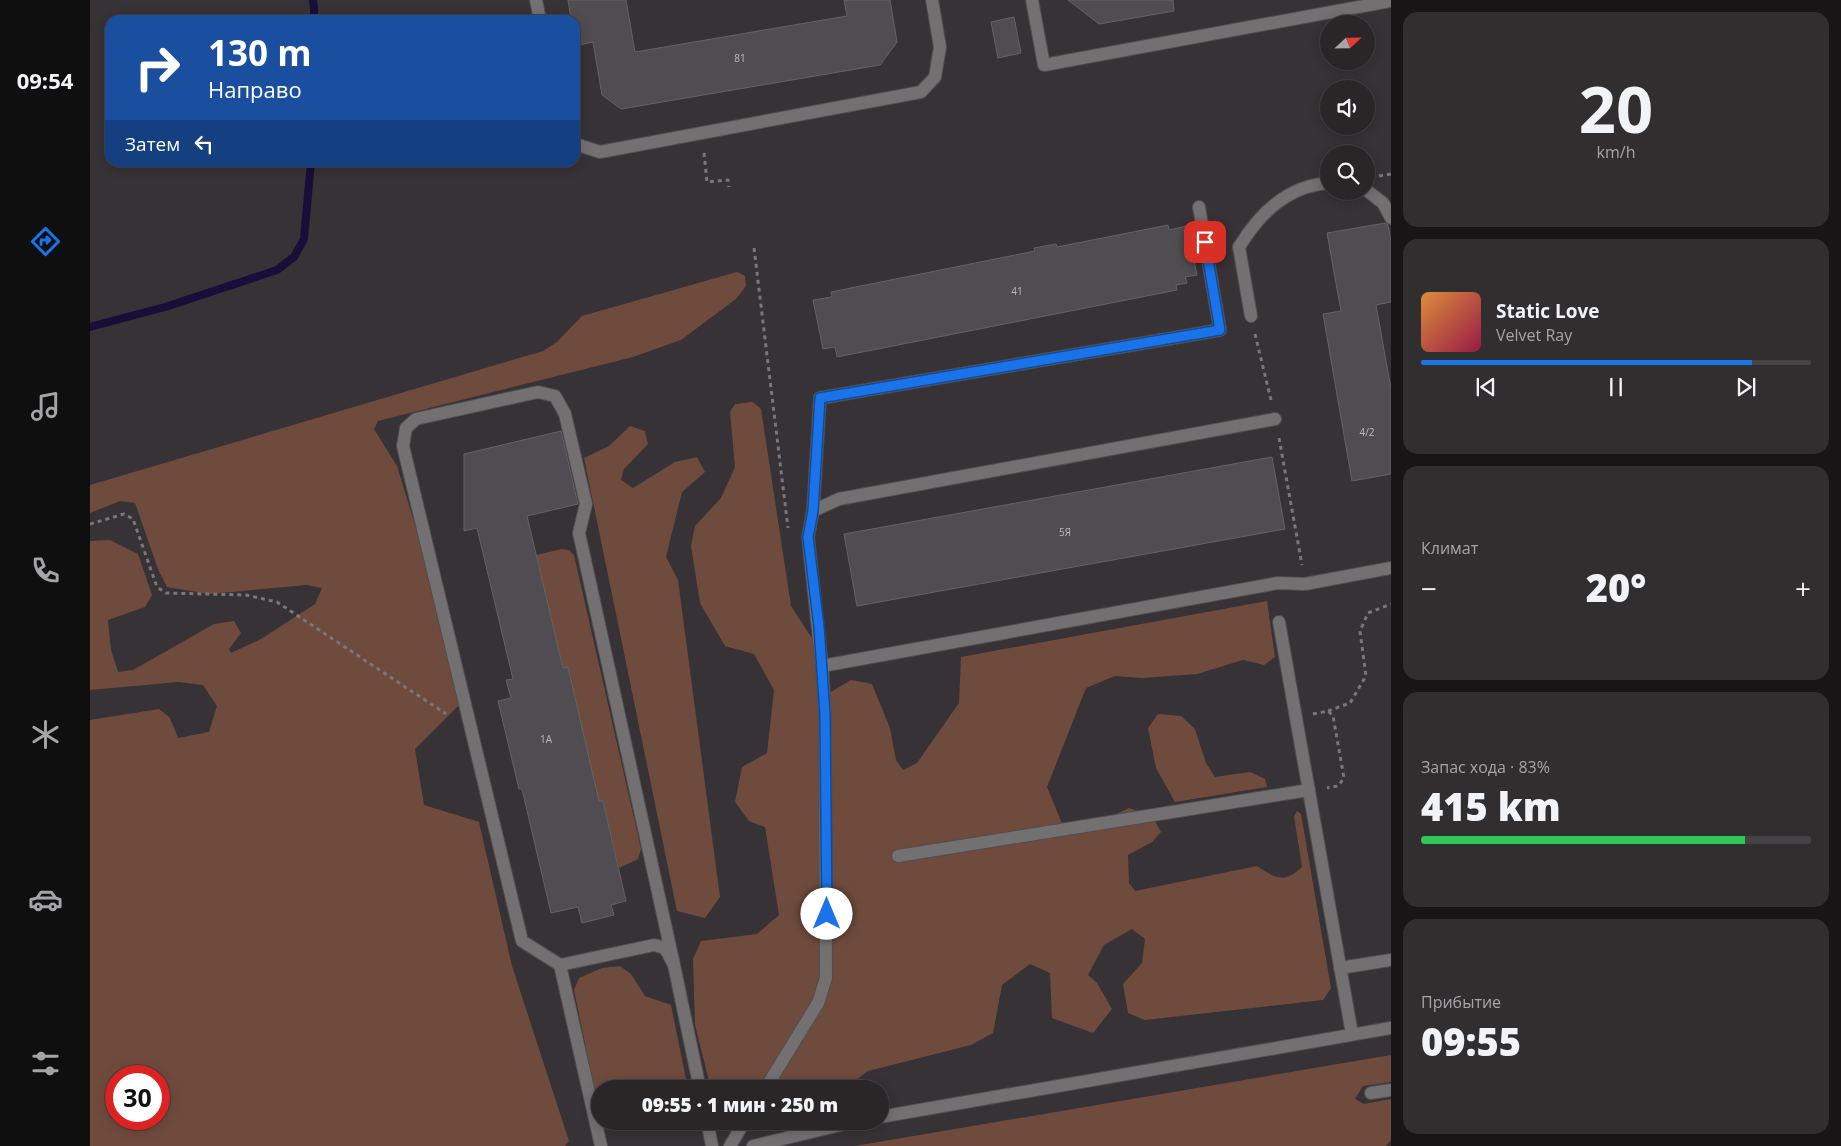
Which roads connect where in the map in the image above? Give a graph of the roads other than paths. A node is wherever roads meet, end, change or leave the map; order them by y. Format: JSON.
{"nodes":[{"id":1,"x":536,"y":0,"type":"edge"},
{"id":2,"x":932,"y":0,"type":"edge"},
{"id":3,"x":1032,"y":0,"type":"edge"},
{"id":4,"x":1391,"y":1,"type":"edge"},
{"id":5,"x":1354,"y":4,"type":"edge"},
{"id":6,"x":539,"y":15,"type":"edge"},
{"id":7,"x":580,"y":146,"type":"edge"},
{"id":8,"x":1320,"y":185,"type":"edge"},
{"id":9,"x":1375,"y":197,"type":"edge"},
{"id":10,"x":1199,"y":207,"type":"dead end"},
{"id":11,"x":1391,"y":218,"type":"edge"},
{"id":12,"x":1251,"y":316,"type":"road end"},
{"id":13,"x":1275,"y":419,"type":"road end"},
{"id":14,"x":813,"y":511,"type":"junction"},
{"id":15,"x":1391,"y":568,"type":"edge"},
{"id":16,"x":1279,"y":622,"type":"dead end"},
{"id":17,"x":822,"y":666,"type":"junction"},
{"id":18,"x":1309,"y":790,"type":"junction"},
{"id":19,"x":898,"y":856,"type":"dead end"},
{"id":20,"x":1391,"y":960,"type":"edge"},
{"id":21,"x":560,"y":965,"type":"junction"},
{"id":22,"x":674,"y":965,"type":"junction"},
{"id":23,"x":1340,"y":968,"type":"junction"},
{"id":24,"x":1391,"y":1028,"type":"edge"},
{"id":25,"x":1352,"y":1034,"type":"junction"},
{"id":26,"x":698,"y":1080,"type":"edge"},
{"id":27,"x":771,"y":1080,"type":"edge"},
{"id":28,"x":1391,"y":1090,"type":"edge"},
{"id":29,"x":1371,"y":1094,"type":"dead end"},
{"id":30,"x":889,"y":1115,"type":"edge"},
{"id":31,"x":708,"y":1130,"type":"edge"},
{"id":32,"x":740,"y":1130,"type":"edge"},
{"id":33,"x":820,"y":1130,"type":"edge"},
{"id":34,"x":601,"y":1146,"type":"edge"},
{"id":35,"x":712,"y":1146,"type":"edge"},
{"id":36,"x":730,"y":1146,"type":"edge"},
{"id":37,"x":753,"y":1146,"type":"edge"}],
"edges":[{"from":1,"to":6,"type":"street"},
{"from":2,"to":7,"type":"street"},
{"from":3,"to":5,"type":"street"},
{"from":4,"to":5,"type":"street"},
{"from":8,"to":12,"type":"street"},
{"from":9,"to":11,"type":"street"},
{"from":10,"to":14,"type":"street"},
{"from":13,"to":14,"type":"street"},
{"from":14,"to":17,"type":"street"},
{"from":15,"to":17,"type":"street"},
{"from":16,"to":18,"type":"street"},
{"from":17,"to":27,"type":"street"},
{"from":18,"to":19,"type":"street"},
{"from":18,"to":23,"type":"street"},
{"from":20,"to":23,"type":"street"},
{"from":21,"to":22,"type":"street"},
{"from":21,"to":22,"type":"street"},
{"from":21,"to":34,"type":"street"},
{"from":22,"to":26,"type":"street"},
{"from":23,"to":25,"type":"street"},
{"from":24,"to":25,"type":"street"},
{"from":25,"to":30,"type":"street"},
{"from":28,"to":29,"type":"street"},
{"from":31,"to":35,"type":"street"},
{"from":32,"to":36,"type":"street"},
{"from":33,"to":37,"type":"street"}]}
